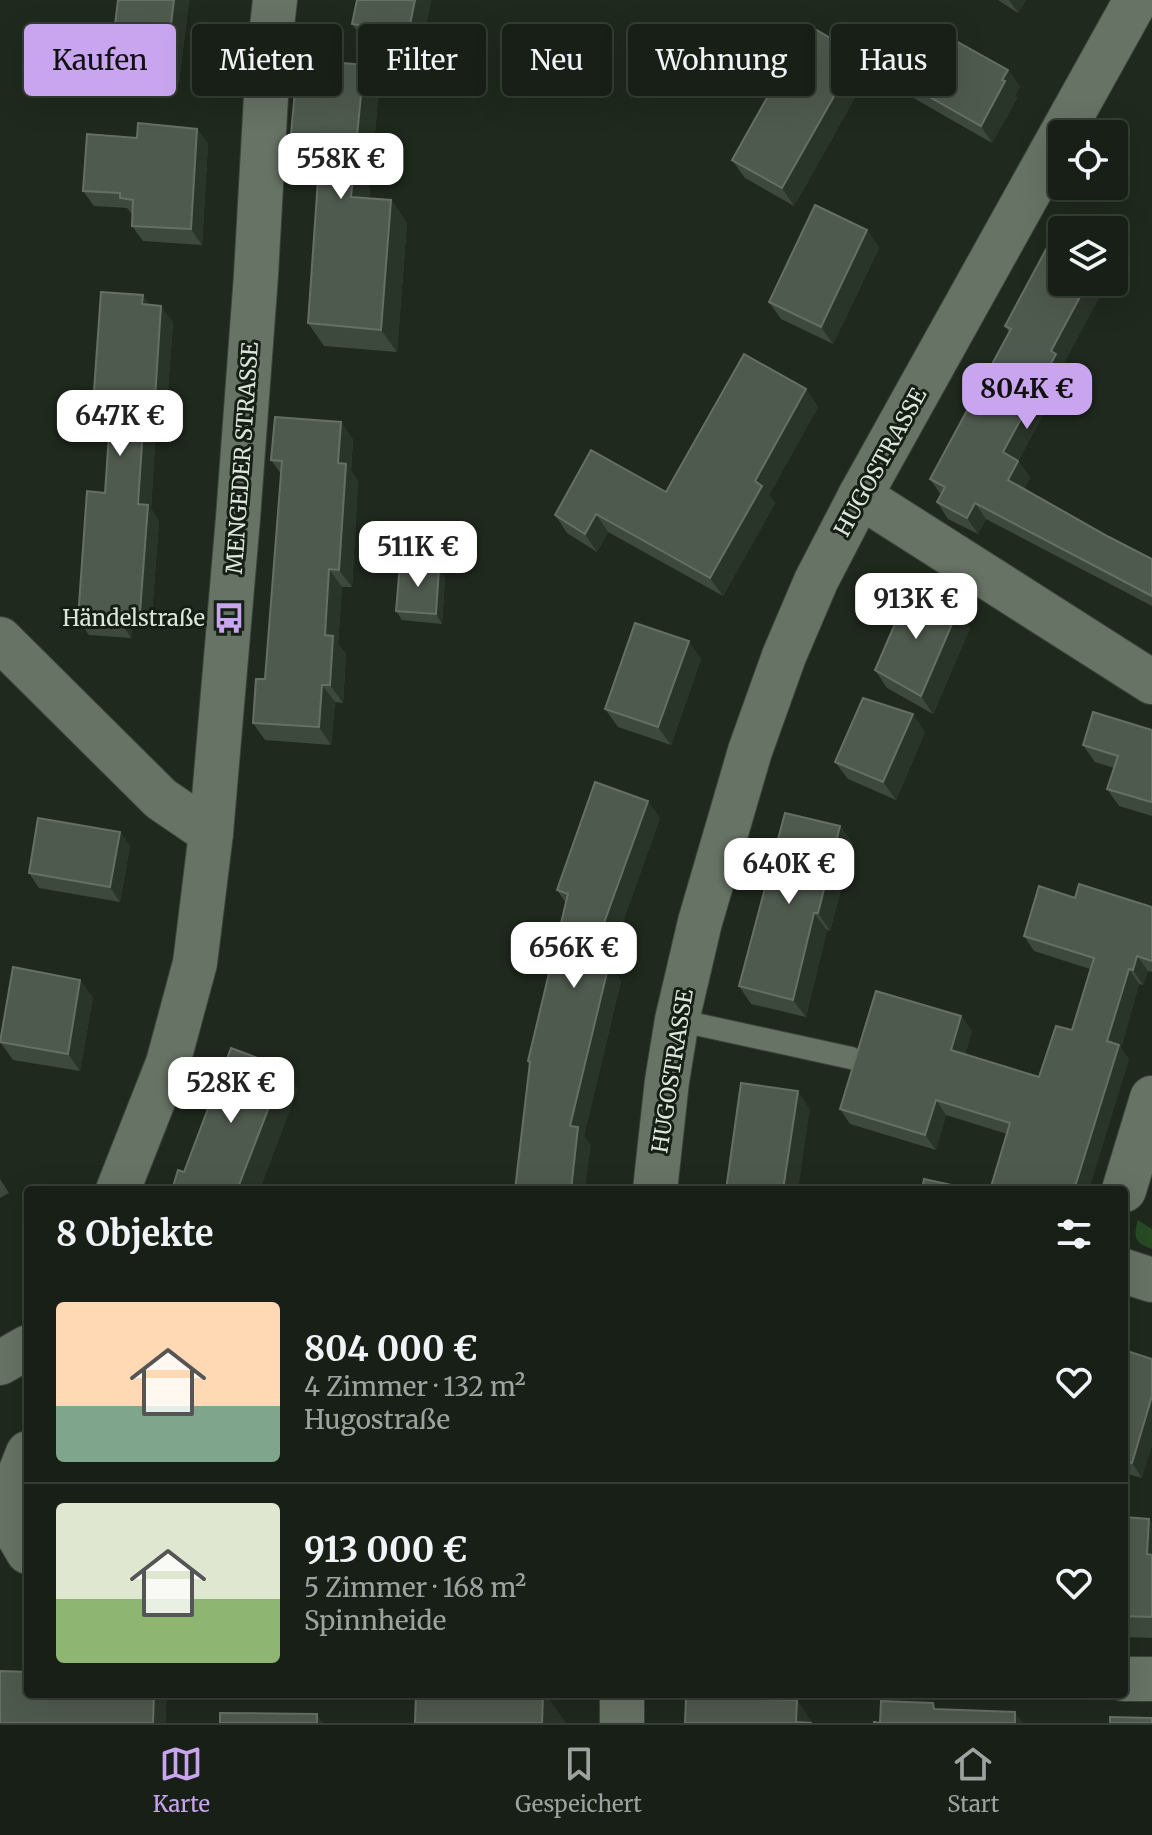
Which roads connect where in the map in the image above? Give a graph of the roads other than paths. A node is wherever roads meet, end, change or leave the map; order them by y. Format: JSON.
{"nodes":[{"id":1,"x":275,"y":0,"type":"edge"},
{"id":2,"x":1136,"y":0,"type":"edge"},
{"id":3,"x":860,"y":496,"type":"junction"},
{"id":4,"x":0,"y":639,"type":"edge"},
{"id":5,"x":1152,"y":682,"type":"edge"},
{"id":6,"x":211,"y":833,"type":"junction"},
{"id":7,"x":677,"y":1020,"type":"junction"},
{"id":8,"x":851,"y":1058,"type":"dead end"},
{"id":9,"x":1152,"y":1098,"type":"edge"},
{"id":10,"x":120,"y":1186,"type":"edge"},
{"id":11,"x":655,"y":1186,"type":"edge"},
{"id":12,"x":1125,"y":1186,"type":"edge"},
{"id":13,"x":1128,"y":1272,"type":"edge"},
{"id":14,"x":1152,"y":1280,"type":"edge"},
{"id":15,"x":24,"y":1349,"type":"edge"},
{"id":16,"x":0,"y":1363,"type":"edge"},
{"id":17,"x":24,"y":1462,"type":"edge"},
{"id":18,"x":2,"y":1513,"type":"edge"},
{"id":19,"x":24,"y":1546,"type":"edge"},
{"id":20,"x":1128,"y":1679,"type":"edge"},
{"id":21,"x":1152,"y":1679,"type":"edge"},
{"id":22,"x":622,"y":1698,"type":"edge"},
{"id":23,"x":622,"y":1723,"type":"edge"}],
"edges":[{"from":1,"to":6,"type":"street","name":"MENGEDER STRASSE"},
{"from":2,"to":3,"type":"street","name":"HUGOSTRASSE"},
{"from":3,"to":5,"type":"street"},
{"from":3,"to":7,"type":"street","name":"HUGOSTRASSE"},
{"from":4,"to":6,"type":"street"},
{"from":6,"to":10,"type":"street","name":"MENGEDER STRASSE"},
{"from":7,"to":8,"type":"lane"},
{"from":7,"to":11,"type":"street","name":"HUGOSTRASSE"},
{"from":9,"to":12,"type":"street"},
{"from":13,"to":14,"type":"street"},
{"from":15,"to":16,"type":"street"},
{"from":17,"to":18,"type":"street"},
{"from":18,"to":19,"type":"street"},
{"from":20,"to":21,"type":"street"},
{"from":22,"to":23,"type":"street"}]}
